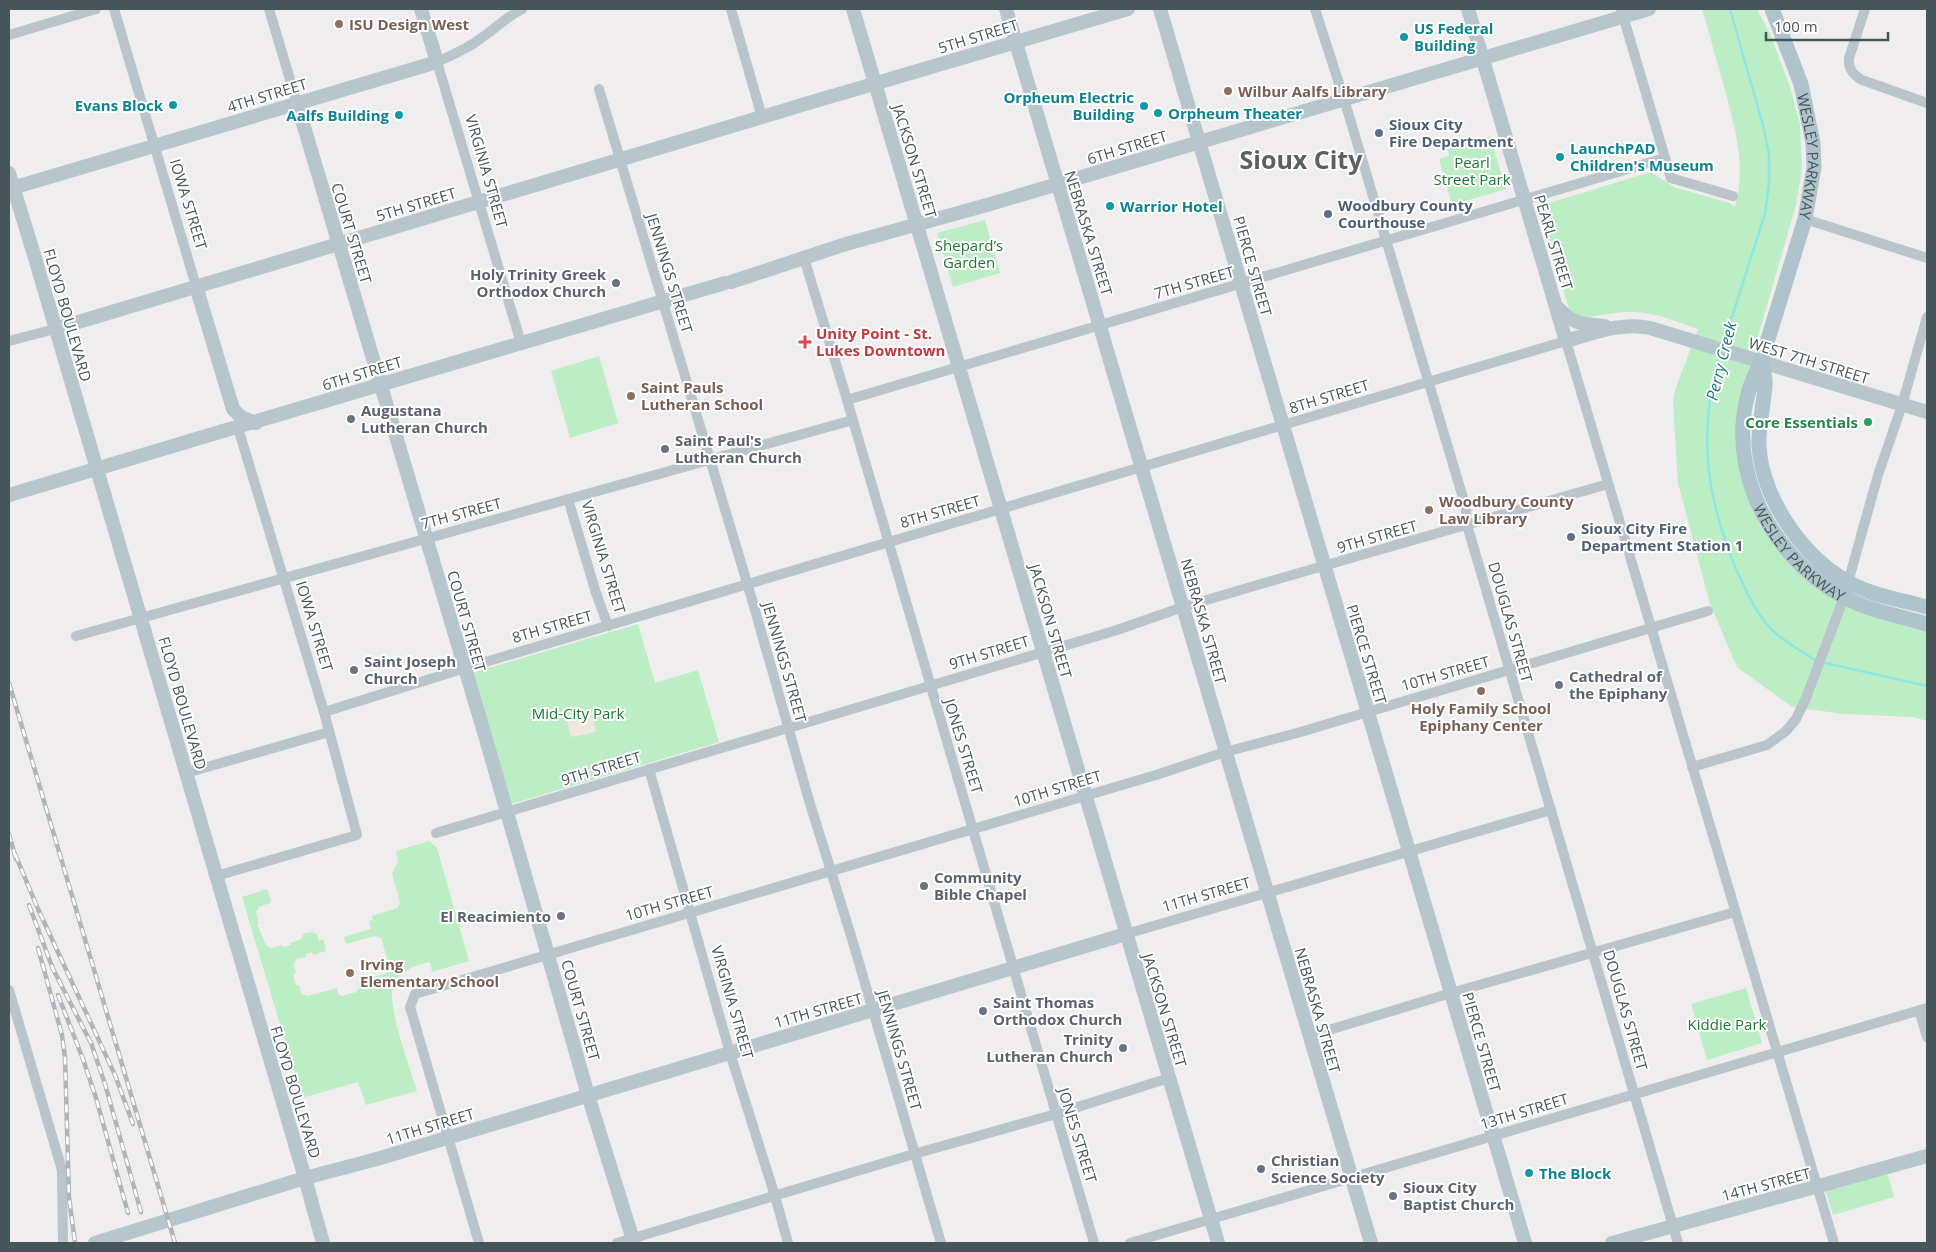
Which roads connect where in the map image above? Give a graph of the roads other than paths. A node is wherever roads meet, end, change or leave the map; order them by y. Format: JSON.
{"nodes":[{"id":1,"x":96,"y":9,"type":"edge"},
{"id":2,"x":114,"y":9,"type":"edge"},
{"id":3,"x":269,"y":9,"type":"edge"},
{"id":4,"x":421,"y":9,"type":"edge"},
{"id":5,"x":522,"y":9,"type":"edge"},
{"id":6,"x":731,"y":9,"type":"edge"},
{"id":7,"x":853,"y":9,"type":"edge"},
{"id":8,"x":1006,"y":9,"type":"edge"},
{"id":9,"x":1128,"y":9,"type":"edge"},
{"id":10,"x":1160,"y":9,"type":"edge"},
{"id":11,"x":1315,"y":9,"type":"edge"},
{"id":12,"x":1468,"y":9,"type":"edge"},
{"id":13,"x":1649,"y":9,"type":"edge"},
{"id":14,"x":1772,"y":9,"type":"edge"},
{"id":15,"x":1865,"y":9,"type":"edge"},
{"id":16,"x":1622,"y":13,"type":"edge"},
{"id":17,"x":9,"y":35,"type":"edge"},
{"id":18,"x":1016,"y":42,"type":"junction"},
{"id":19,"x":1482,"y":58,"type":"junction"},
{"id":20,"x":437,"y":62,"type":"junction"},
{"id":21,"x":875,"y":84,"type":"junction"},
{"id":22,"x":599,"y":88,"type":"dead end"},
{"id":23,"x":1344,"y":99,"type":"junction"},
{"id":24,"x":1927,"y":102,"type":"edge"},
{"id":25,"x":297,"y":103,"type":"junction"},
{"id":26,"x":762,"y":117,"type":"junction"},
{"id":27,"x":1199,"y":142,"type":"junction"},
{"id":28,"x":154,"y":146,"type":"junction"},
{"id":29,"x":1665,"y":158,"type":"junction"},
{"id":30,"x":620,"y":159,"type":"junction"},
{"id":31,"x":9,"y":173,"type":"edge"},
{"id":32,"x":1058,"y":184,"type":"junction"},
{"id":33,"x":11,"y":188,"type":"edge"},
{"id":34,"x":1733,"y":196,"type":"dead end"},
{"id":35,"x":1524,"y":200,"type":"junction"},
{"id":36,"x":479,"y":202,"type":"junction"},
{"id":37,"x":1805,"y":220,"type":"junction"},
{"id":38,"x":917,"y":225,"type":"junction"},
{"id":39,"x":1386,"y":240,"type":"junction"},
{"id":40,"x":338,"y":244,"type":"junction"},
{"id":41,"x":804,"y":258,"type":"junction"},
{"id":42,"x":1927,"y":258,"type":"edge"},
{"id":43,"x":1240,"y":284,"type":"junction"},
{"id":44,"x":196,"y":286,"type":"junction"},
{"id":45,"x":663,"y":301,"type":"junction"},
{"id":46,"x":1556,"y":306,"type":"junction"},
{"id":47,"x":1927,"y":317,"type":"edge"},
{"id":48,"x":1100,"y":325,"type":"junction"},
{"id":49,"x":1614,"y":327,"type":"junction"},
{"id":50,"x":55,"y":329,"type":"junction"},
{"id":51,"x":9,"y":341,"type":"edge"},
{"id":52,"x":1566,"y":341,"type":"junction"},
{"id":53,"x":521,"y":343,"type":"junction"},
{"id":54,"x":1761,"y":362,"type":"junction"},
{"id":55,"x":959,"y":367,"type":"junction"},
{"id":56,"x":1428,"y":382,"type":"junction"},
{"id":57,"x":381,"y":384,"type":"junction"},
{"id":58,"x":847,"y":400,"type":"junction"},
{"id":59,"x":1902,"y":405,"type":"junction"},
{"id":60,"x":232,"y":409,"type":"junction"},
{"id":61,"x":1927,"y":412,"type":"edge"},
{"id":62,"x":853,"y":420,"type":"junction"},
{"id":63,"x":256,"y":423,"type":"junction"},
{"id":64,"x":1283,"y":426,"type":"junction"},
{"id":65,"x":238,"y":428,"type":"junction"},
{"id":66,"x":223,"y":431,"type":"junction"},
{"id":67,"x":710,"y":460,"type":"junction"},
{"id":68,"x":1142,"y":468,"type":"junction"},
{"id":69,"x":1608,"y":484,"type":"junction"},
{"id":70,"x":9,"y":495,"type":"edge"},
{"id":71,"x":568,"y":499,"type":"junction"},
{"id":72,"x":1000,"y":509,"type":"junction"},
{"id":73,"x":1467,"y":525,"type":"junction"},
{"id":74,"x":426,"y":538,"type":"junction"},
{"id":75,"x":888,"y":542,"type":"junction"},
{"id":76,"x":1324,"y":567,"type":"junction"},
{"id":77,"x":283,"y":578,"type":"junction"},
{"id":78,"x":1847,"y":581,"type":"junction"},
{"id":79,"x":747,"y":584,"type":"junction"},
{"id":80,"x":1844,"y":597,"type":"junction"},
{"id":81,"x":1183,"y":607,"type":"junction"},
{"id":82,"x":1927,"y":607,"type":"edge"},
{"id":83,"x":1708,"y":611,"type":"dead end"},
{"id":84,"x":141,"y":618,"type":"junction"},
{"id":85,"x":1927,"y":624,"type":"edge"},
{"id":86,"x":608,"y":626,"type":"junction"},
{"id":87,"x":1651,"y":628,"type":"junction"},
{"id":88,"x":76,"y":636,"type":"dead end"},
{"id":89,"x":1043,"y":652,"type":"junction"},
{"id":90,"x":464,"y":668,"type":"junction"},
{"id":91,"x":1510,"y":670,"type":"junction"},
{"id":92,"x":930,"y":686,"type":"junction"},
{"id":93,"x":324,"y":712,"type":"junction"},
{"id":94,"x":1368,"y":712,"type":"junction"},
{"id":95,"x":789,"y":728,"type":"junction"},
{"id":96,"x":329,"y":732,"type":"junction"},
{"id":97,"x":1225,"y":752,"type":"junction"},
{"id":98,"x":1692,"y":767,"type":"junction"},
{"id":99,"x":649,"y":769,"type":"junction"},
{"id":100,"x":186,"y":773,"type":"junction"},
{"id":101,"x":1085,"y":796,"type":"junction"},
{"id":102,"x":1551,"y":810,"type":"junction"},
{"id":103,"x":507,"y":812,"type":"junction"},
{"id":104,"x":973,"y":829,"type":"junction"},
{"id":105,"x":436,"y":833,"type":"dead end"},
{"id":106,"x":1408,"y":852,"type":"junction"},
{"id":107,"x":830,"y":871,"type":"junction"},
{"id":108,"x":216,"y":876,"type":"junction"},
{"id":109,"x":1267,"y":894,"type":"junction"},
{"id":110,"x":690,"y":912,"type":"junction"},
{"id":111,"x":1735,"y":912,"type":"junction"},
{"id":112,"x":1126,"y":934,"type":"junction"},
{"id":113,"x":1594,"y":953,"type":"junction"},
{"id":114,"x":548,"y":955,"type":"junction"},
{"id":115,"x":1014,"y":969,"type":"junction"},
{"id":116,"x":9,"y":990,"type":"edge"},
{"id":117,"x":1451,"y":993,"type":"junction"},
{"id":118,"x":1923,"y":1009,"type":"edge"},
{"id":119,"x":874,"y":1011,"type":"junction"},
{"id":120,"x":1309,"y":1036,"type":"junction"},
{"id":121,"x":1927,"y":1037,"type":"edge"},
{"id":122,"x":730,"y":1053,"type":"junction"},
{"id":123,"x":1776,"y":1053,"type":"junction"},
{"id":124,"x":1169,"y":1078,"type":"junction"},
{"id":125,"x":1634,"y":1094,"type":"junction"},
{"id":126,"x":588,"y":1095,"type":"junction"},
{"id":127,"x":1056,"y":1114,"type":"junction"},
{"id":128,"x":1493,"y":1136,"type":"junction"},
{"id":129,"x":447,"y":1138,"type":"junction"},
{"id":130,"x":914,"y":1154,"type":"junction"},
{"id":131,"x":1927,"y":1156,"type":"edge"},
{"id":132,"x":1350,"y":1177,"type":"junction"},
{"id":133,"x":305,"y":1178,"type":"junction"},
{"id":134,"x":1817,"y":1187,"type":"junction"},
{"id":135,"x":775,"y":1196,"type":"junction"},
{"id":136,"x":1211,"y":1220,"type":"junction"},
{"id":137,"x":1673,"y":1226,"type":"junction"},
{"id":138,"x":633,"y":1241,"type":"edge"},
{"id":139,"x":63,"y":1243,"type":"edge"},
{"id":140,"x":96,"y":1243,"type":"edge"},
{"id":141,"x":322,"y":1243,"type":"edge"},
{"id":142,"x":479,"y":1243,"type":"edge"},
{"id":143,"x":617,"y":1243,"type":"edge"},
{"id":144,"x":788,"y":1243,"type":"edge"},
{"id":145,"x":941,"y":1243,"type":"edge"},
{"id":146,"x":1094,"y":1243,"type":"edge"},
{"id":147,"x":1130,"y":1243,"type":"edge"},
{"id":148,"x":1218,"y":1243,"type":"edge"},
{"id":149,"x":1371,"y":1243,"type":"edge"},
{"id":150,"x":1525,"y":1243,"type":"edge"},
{"id":151,"x":1612,"y":1243,"type":"edge"},
{"id":152,"x":1678,"y":1243,"type":"edge"},
{"id":153,"x":1834,"y":1243,"type":"edge"}],
"edges":[{"from":1,"to":17,"type":"street"},
{"from":2,"to":28,"type":"street","name":"IOWA STREET"},
{"from":3,"to":25,"type":"street","name":"COURT STREET"},
{"from":4,"to":20,"type":"main road","name":"VIRGINIA STREET"},
{"from":5,"to":20,"type":"street","name":"4TH STREET"},
{"from":6,"to":26,"type":"street"},
{"from":7,"to":21,"type":"main road","name":"JACKSON STREET"},
{"from":8,"to":18,"type":"main road","name":"NEBRASKA STREET"},
{"from":9,"to":18,"type":"main road","name":"5TH STREET"},
{"from":10,"to":27,"type":"main road","name":"PIERCE STREET"},
{"from":11,"to":23,"type":"street","name":"DOUGLAS STREET"},
{"from":12,"to":19,"type":"main road","name":"PEARL STREET"},
{"from":13,"to":16,"type":"main road","name":"6TH STREET"},
{"from":14,"to":37,"type":"main road","name":"WESLEY PARKWAY"},
{"from":15,"to":24,"type":"street"},
{"from":16,"to":19,"type":"main road","name":"6TH STREET"},
{"from":16,"to":29,"type":"street"},
{"from":18,"to":21,"type":"main road","name":"5TH STREET"},
{"from":18,"to":32,"type":"main road","name":"NEBRASKA STREET"},
{"from":19,"to":23,"type":"main road","name":"6TH STREET"},
{"from":19,"to":35,"type":"main road","name":"PEARL STREET"},
{"from":20,"to":25,"type":"main road","name":"4TH STREET"},
{"from":20,"to":36,"type":"street","name":"VIRGINIA STREET"},
{"from":21,"to":26,"type":"main road","name":"5TH STREET"},
{"from":21,"to":38,"type":"main road","name":"JACKSON STREET"},
{"from":22,"to":30,"type":"street","name":"JENNINGS STREET"},
{"from":23,"to":27,"type":"main road","name":"6TH STREET"},
{"from":23,"to":39,"type":"street","name":"DOUGLAS STREET"},
{"from":25,"to":28,"type":"main road","name":"4TH STREET"},
{"from":25,"to":40,"type":"main road","name":"COURT STREET"},
{"from":26,"to":30,"type":"main road","name":"5TH STREET"},
{"from":27,"to":32,"type":"main road","name":"6TH STREET"},
{"from":27,"to":43,"type":"main road","name":"PIERCE STREET"},
{"from":28,"to":33,"type":"main road","name":"4TH STREET"},
{"from":28,"to":44,"type":"street","name":"IOWA STREET"},
{"from":29,"to":34,"type":"street"},
{"from":29,"to":35,"type":"street","name":"7TH STREET"},
{"from":30,"to":36,"type":"main road","name":"5TH STREET"},
{"from":30,"to":45,"type":"street","name":"JENNINGS STREET"},
{"from":31,"to":33,"type":"main road","name":"FLOYD BOULEVARD"},
{"from":32,"to":38,"type":"main road","name":"6TH STREET"},
{"from":32,"to":48,"type":"main road","name":"NEBRASKA STREET"},
{"from":33,"to":50,"type":"main road","name":"FLOYD BOULEVARD"},
{"from":35,"to":39,"type":"street","name":"7TH STREET"},
{"from":35,"to":46,"type":"main road","name":"PEARL STREET"},
{"from":36,"to":40,"type":"main road","name":"5TH STREET"},
{"from":36,"to":53,"type":"street","name":"VIRGINIA STREET"},
{"from":37,"to":42,"type":"street"},
{"from":37,"to":54,"type":"main road","name":"WESLEY PARKWAY"},
{"from":38,"to":41,"type":"main road","name":"6TH STREET"},
{"from":38,"to":55,"type":"main road","name":"JACKSON STREET"},
{"from":39,"to":43,"type":"street","name":"7TH STREET"},
{"from":39,"to":56,"type":"street","name":"DOUGLAS STREET"},
{"from":40,"to":44,"type":"main road","name":"5TH STREET"},
{"from":40,"to":57,"type":"main road","name":"COURT STREET"},
{"from":41,"to":45,"type":"main road","name":"6TH STREET"},
{"from":41,"to":58,"type":"street","name":"JONES STREET"},
{"from":43,"to":48,"type":"street","name":"7TH STREET"},
{"from":43,"to":64,"type":"main road","name":"PIERCE STREET"},
{"from":44,"to":50,"type":"main road","name":"5TH STREET"},
{"from":44,"to":60,"type":"main road","name":"IOWA STREET"},
{"from":45,"to":53,"type":"main road","name":"6TH STREET"},
{"from":45,"to":67,"type":"street","name":"JENNINGS STREET"},
{"from":46,"to":49,"type":"main road"},
{"from":46,"to":52,"type":"main road","name":"PEARL STREET"},
{"from":47,"to":59,"type":"street"},
{"from":48,"to":55,"type":"street","name":"7TH STREET"},
{"from":48,"to":68,"type":"main road","name":"NEBRASKA STREET"},
{"from":49,"to":52,"type":"main road","name":"WEST 7TH STREET"},
{"from":49,"to":54,"type":"main road","name":"WEST 7TH STREET"},
{"from":50,"to":51,"type":"street","name":"5TH STREET"},
{"from":50,"to":84,"type":"main road","name":"FLOYD BOULEVARD"},
{"from":52,"to":56,"type":"street","name":"8TH STREET"},
{"from":52,"to":69,"type":"street","name":"PEARL STREET"},
{"from":53,"to":57,"type":"main road","name":"6TH STREET"},
{"from":54,"to":59,"type":"main road","name":"WEST 7TH STREET"},
{"from":54,"to":78,"type":"main road","name":"WESLEY PARKWAY"},
{"from":54,"to":80,"type":"main road","name":"WESLEY PARKWAY"},
{"from":55,"to":58,"type":"street","name":"7TH STREET"},
{"from":55,"to":72,"type":"main road","name":"JACKSON STREET"},
{"from":56,"to":64,"type":"street","name":"8TH STREET"},
{"from":56,"to":73,"type":"street","name":"DOUGLAS STREET"},
{"from":57,"to":63,"type":"main road","name":"6TH STREET"},
{"from":57,"to":74,"type":"main road","name":"COURT STREET"},
{"from":58,"to":62,"type":"street","name":"JONES STREET"},
{"from":59,"to":61,"type":"main road","name":"WEST 7TH STREET"},
{"from":59,"to":78,"type":"street"},
{"from":60,"to":63,"type":"main road"},
{"from":60,"to":66,"type":"main road"},
{"from":62,"to":67,"type":"street","name":"7TH STREET"},
{"from":62,"to":75,"type":"street","name":"JONES STREET"},
{"from":63,"to":65,"type":"main road","name":"6TH STREET"},
{"from":64,"to":68,"type":"street","name":"8TH STREET"},
{"from":64,"to":76,"type":"main road","name":"PIERCE STREET"},
{"from":65,"to":66,"type":"main road","name":"6TH STREET"},
{"from":65,"to":77,"type":"street","name":"IOWA STREET"},
{"from":66,"to":70,"type":"main road","name":"6TH STREET","bridge":true},
{"from":67,"to":71,"type":"street","name":"7TH STREET"},
{"from":67,"to":79,"type":"street","name":"JENNINGS STREET"},
{"from":68,"to":72,"type":"street","name":"8TH STREET"},
{"from":68,"to":81,"type":"main road","name":"NEBRASKA STREET"},
{"from":69,"to":73,"type":"street","name":"9TH STREET"},
{"from":69,"to":87,"type":"street","name":"PEARL STREET"},
{"from":71,"to":74,"type":"street","name":"7TH STREET"},
{"from":71,"to":86,"type":"street","name":"VIRGINIA STREET"},
{"from":72,"to":75,"type":"street","name":"8TH STREET"},
{"from":72,"to":89,"type":"main road","name":"JACKSON STREET"},
{"from":73,"to":76,"type":"street","name":"9TH STREET"},
{"from":73,"to":91,"type":"street","name":"DOUGLAS STREET"},
{"from":74,"to":77,"type":"street","name":"7TH STREET"},
{"from":74,"to":90,"type":"main road","name":"COURT STREET"},
{"from":75,"to":79,"type":"street","name":"8TH STREET"},
{"from":75,"to":92,"type":"street","name":"JONES STREET"},
{"from":76,"to":81,"type":"street","name":"9TH STREET"},
{"from":76,"to":94,"type":"main road","name":"PIERCE STREET"},
{"from":77,"to":84,"type":"street","name":"7TH STREET"},
{"from":77,"to":93,"type":"street","name":"IOWA STREET"},
{"from":78,"to":80,"type":"street"},
{"from":78,"to":82,"type":"main road","name":"WESLEY PARKWAY"},
{"from":79,"to":86,"type":"street","name":"8TH STREET"},
{"from":79,"to":95,"type":"street","name":"JENNINGS STREET"},
{"from":80,"to":85,"type":"main road","name":"WESLEY PARKWAY"},
{"from":80,"to":98,"type":"street"},
{"from":81,"to":89,"type":"street","name":"9TH STREET"},
{"from":81,"to":97,"type":"main road","name":"NEBRASKA STREET"},
{"from":83,"to":87,"type":"street","name":"10TH STREET"},
{"from":84,"to":88,"type":"street","name":"7TH STREET"},
{"from":84,"to":100,"type":"main road","name":"FLOYD BOULEVARD"},
{"from":86,"to":90,"type":"street","name":"8TH STREET"},
{"from":87,"to":91,"type":"street","name":"10TH STREET"},
{"from":87,"to":98,"type":"street","name":"PEARL STREET"},
{"from":89,"to":92,"type":"street","name":"9TH STREET"},
{"from":89,"to":101,"type":"main road","name":"JACKSON STREET"},
{"from":90,"to":93,"type":"street","name":"8TH STREET"},
{"from":90,"to":103,"type":"main road","name":"COURT STREET"},
{"from":91,"to":94,"type":"street","name":"10TH STREET"},
{"from":91,"to":102,"type":"street","name":"DOUGLAS STREET"},
{"from":92,"to":95,"type":"street","name":"9TH STREET"},
{"from":92,"to":104,"type":"street","name":"JONES STREET"},
{"from":93,"to":96,"type":"street","name":"IOWA STREET"},
{"from":94,"to":97,"type":"street","name":"10TH STREET"},
{"from":94,"to":106,"type":"main road","name":"PIERCE STREET"},
{"from":95,"to":99,"type":"street","name":"9TH STREET"},
{"from":95,"to":107,"type":"street","name":"JENNINGS STREET"},
{"from":96,"to":100,"type":"street"},
{"from":96,"to":108,"type":"street","name":"IOWA STREET"},
{"from":97,"to":101,"type":"street","name":"10TH STREET"},
{"from":97,"to":109,"type":"main road","name":"NEBRASKA STREET"},
{"from":98,"to":111,"type":"street","name":"PEARL STREET"},
{"from":99,"to":103,"type":"street","name":"9TH STREET"},
{"from":99,"to":110,"type":"street","name":"VIRGINIA STREET"},
{"from":100,"to":108,"type":"main road","name":"FLOYD BOULEVARD"},
{"from":101,"to":104,"type":"street","name":"10TH STREET"},
{"from":101,"to":112,"type":"main road","name":"JACKSON STREET"},
{"from":102,"to":106,"type":"street","name":"11TH STREET"},
{"from":102,"to":113,"type":"street","name":"DOUGLAS STREET"},
{"from":103,"to":105,"type":"street","name":"9TH STREET"},
{"from":103,"to":114,"type":"main road","name":"COURT STREET"},
{"from":104,"to":107,"type":"street","name":"10TH STREET"},
{"from":104,"to":115,"type":"street","name":"JONES STREET"},
{"from":106,"to":109,"type":"street","name":"11TH STREET"},
{"from":106,"to":117,"type":"main road","name":"PIERCE STREET"},
{"from":107,"to":110,"type":"street","name":"10TH STREET"},
{"from":107,"to":119,"type":"street","name":"JENNINGS STREET"},
{"from":108,"to":133,"type":"main road","name":"FLOYD BOULEVARD"},
{"from":109,"to":112,"type":"street","name":"11TH STREET"},
{"from":109,"to":120,"type":"main road","name":"NEBRASKA STREET"},
{"from":110,"to":114,"type":"street","name":"10TH STREET"},
{"from":110,"to":122,"type":"street","name":"VIRGINIA STREET"},
{"from":111,"to":113,"type":"street"},
{"from":111,"to":123,"type":"street","name":"PEARL STREET"},
{"from":112,"to":115,"type":"main road","name":"11TH STREET"},
{"from":112,"to":124,"type":"main road","name":"JACKSON STREET"},
{"from":113,"to":117,"type":"street"},
{"from":113,"to":125,"type":"street","name":"DOUGLAS STREET"},
{"from":114,"to":126,"type":"main road","name":"COURT STREET"},
{"from":114,"to":129,"type":"street","name":"10TH STREET"},
{"from":115,"to":119,"type":"main road","name":"11TH STREET"},
{"from":115,"to":127,"type":"street","name":"JONES STREET"},
{"from":116,"to":139,"type":"street"},
{"from":117,"to":120,"type":"street"},
{"from":117,"to":128,"type":"main road","name":"PIERCE STREET"},
{"from":118,"to":121,"type":"street"},
{"from":118,"to":123,"type":"street","name":"13TH STREET"},
{"from":119,"to":122,"type":"main road","name":"11TH STREET"},
{"from":119,"to":130,"type":"street","name":"JENNINGS STREET"},
{"from":120,"to":132,"type":"main road","name":"NEBRASKA STREET"},
{"from":122,"to":126,"type":"main road","name":"11TH STREET"},
{"from":122,"to":135,"type":"street","name":"VIRGINIA STREET"},
{"from":123,"to":125,"type":"street","name":"13TH STREET"},
{"from":123,"to":134,"type":"street","name":"PEARL STREET"},
{"from":124,"to":127,"type":"street"},
{"from":124,"to":136,"type":"main road","name":"JACKSON STREET"},
{"from":125,"to":128,"type":"street","name":"13TH STREET"},
{"from":125,"to":137,"type":"street","name":"DOUGLAS STREET"},
{"from":126,"to":129,"type":"main road","name":"11TH STREET"},
{"from":126,"to":138,"type":"main road","name":"COURT STREET"},
{"from":127,"to":130,"type":"street"},
{"from":127,"to":146,"type":"street","name":"JONES STREET"},
{"from":128,"to":132,"type":"street","name":"13TH STREET"},
{"from":128,"to":150,"type":"main road","name":"PIERCE STREET"},
{"from":129,"to":133,"type":"main road","name":"11TH STREET"},
{"from":129,"to":142,"type":"street"},
{"from":130,"to":135,"type":"street"},
{"from":130,"to":145,"type":"street","name":"JENNINGS STREET"},
{"from":131,"to":134,"type":"main road","name":"14TH STREET"},
{"from":132,"to":136,"type":"street","name":"13TH STREET"},
{"from":132,"to":149,"type":"main road","name":"NEBRASKA STREET"},
{"from":133,"to":140,"type":"main road","name":"11TH STREET"},
{"from":133,"to":141,"type":"main road","name":"FLOYD BOULEVARD"},
{"from":134,"to":137,"type":"main road","name":"14TH STREET"},
{"from":134,"to":153,"type":"street","name":"PEARL STREET"},
{"from":135,"to":138,"type":"street"},
{"from":135,"to":144,"type":"street","name":"VIRGINIA STREET"},
{"from":136,"to":147,"type":"street","name":"13TH STREET"},
{"from":136,"to":148,"type":"main road","name":"JACKSON STREET"},
{"from":137,"to":151,"type":"main road","name":"14TH STREET"},
{"from":137,"to":152,"type":"street","name":"DOUGLAS STREET"},
{"from":138,"to":143,"type":"street"}]}
